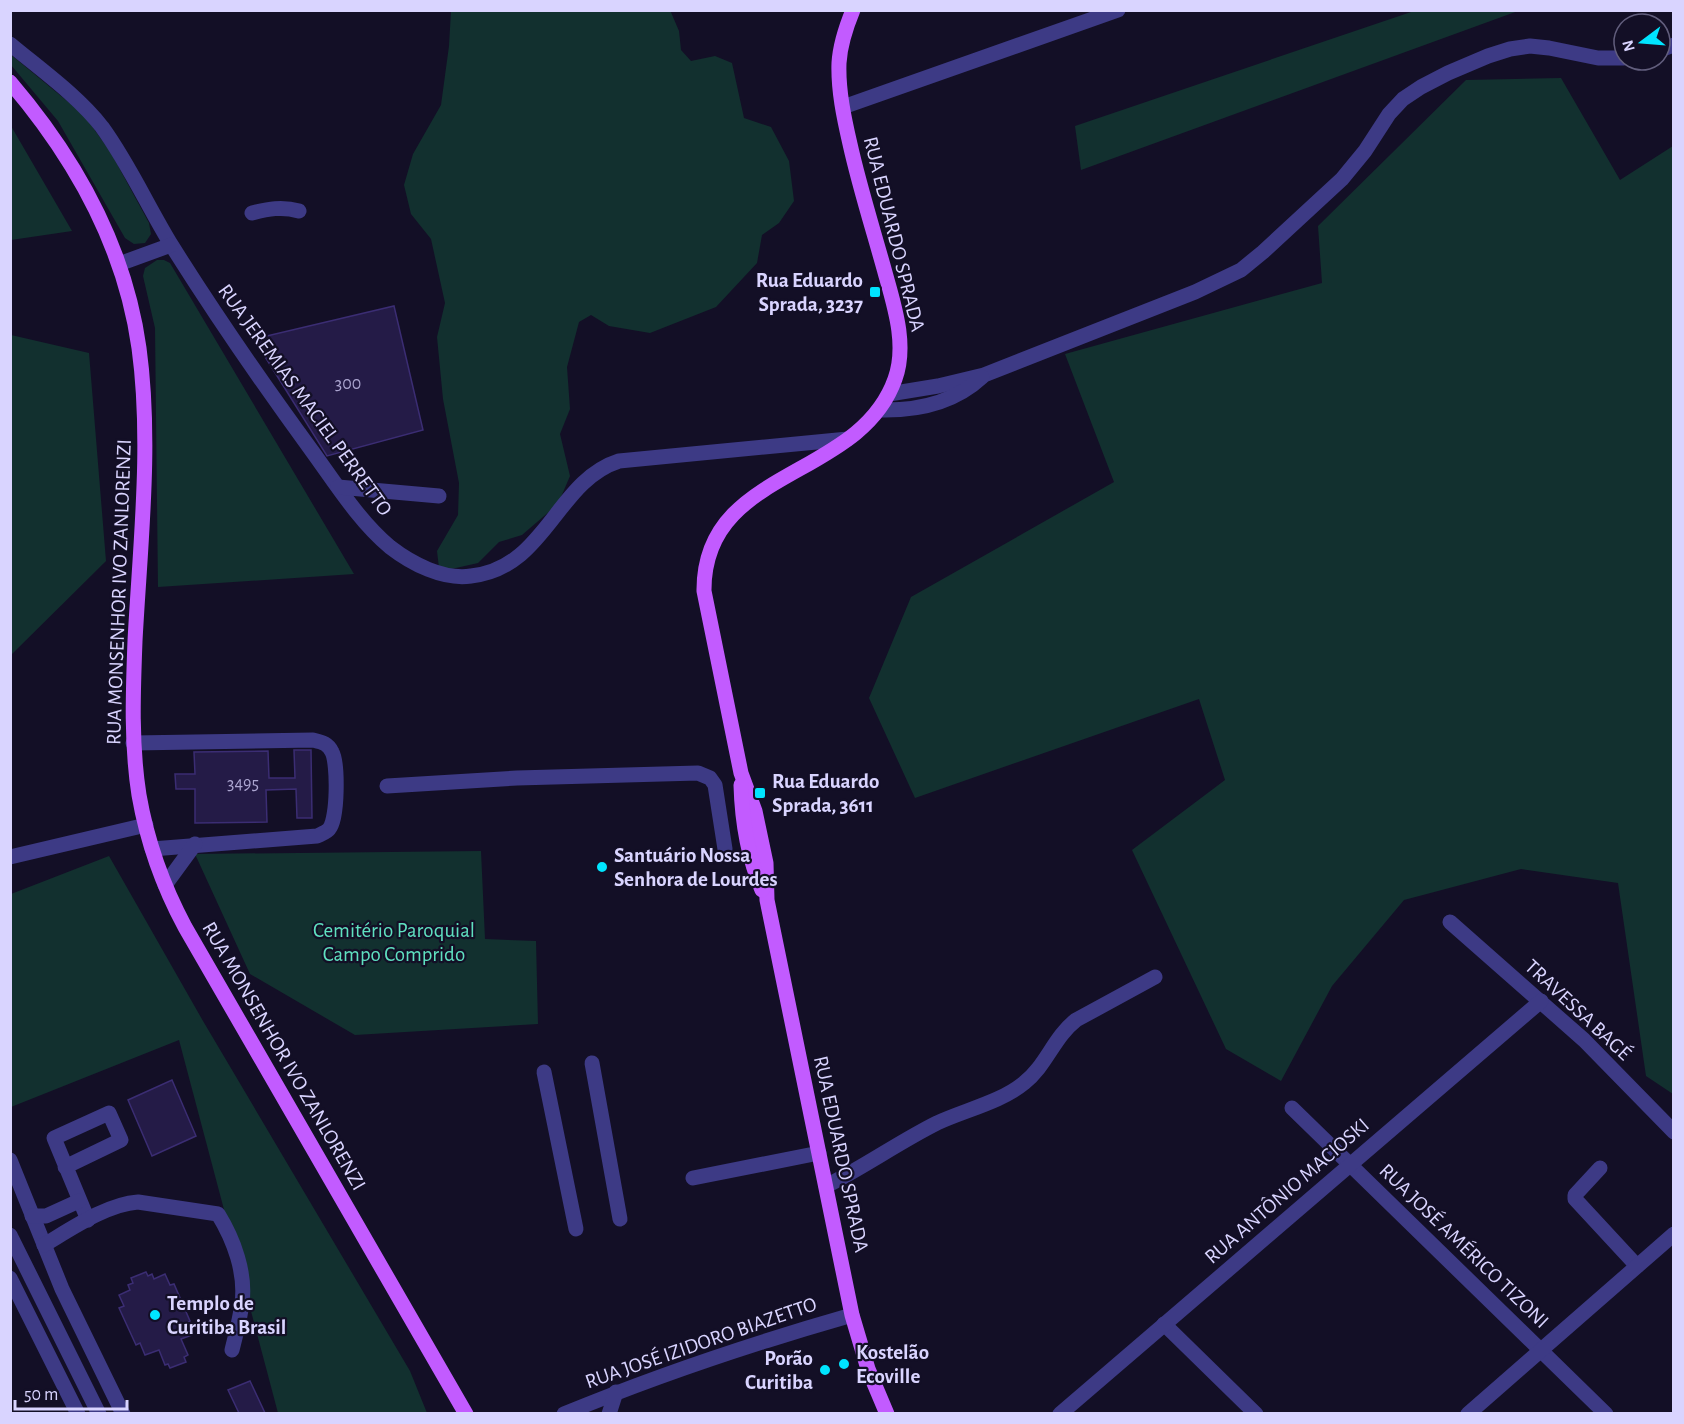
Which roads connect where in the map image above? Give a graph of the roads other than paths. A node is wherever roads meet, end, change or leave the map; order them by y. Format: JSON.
{"nodes":[{"id":1,"x":853,"y":10,"type":"edge"},
{"id":2,"x":1118,"y":10,"type":"edge"},
{"id":3,"x":10,"y":44,"type":"edge"},
{"id":4,"x":1612,"y":58,"type":"edge"},
{"id":5,"x":10,"y":82,"type":"edge"},
{"id":6,"x":843,"y":107,"type":"junction"},
{"id":7,"x":299,"y":211,"type":"dead end"},
{"id":8,"x":252,"y":213,"type":"dead end"},
{"id":9,"x":171,"y":245,"type":"junction"},
{"id":10,"x":119,"y":264,"type":"junction"},
{"id":11,"x":984,"y":375,"type":"junction"},
{"id":12,"x":889,"y":394,"type":"junction"},
{"id":13,"x":879,"y":410,"type":"junction"},
{"id":14,"x":848,"y":439,"type":"junction"},
{"id":15,"x":338,"y":487,"type":"junction"},
{"id":16,"x":439,"y":496,"type":"dead end"},
{"id":17,"x":133,"y":743,"type":"junction"},
{"id":18,"x":387,"y":786,"type":"dead end"},
{"id":19,"x":146,"y":825,"type":"junction"},
{"id":20,"x":195,"y":844,"type":"junction"},
{"id":21,"x":152,"y":849,"type":"junction"},
{"id":22,"x":725,"y":849,"type":"dead end"},
{"id":23,"x":10,"y":857,"type":"edge"},
{"id":24,"x":165,"y":885,"type":"junction"},
{"id":25,"x":1450,"y":922,"type":"dead end"},
{"id":26,"x":1155,"y":977,"type":"dead end"},
{"id":27,"x":1541,"y":1001,"type":"junction"},
{"id":28,"x":592,"y":1063,"type":"dead end"},
{"id":29,"x":544,"y":1072,"type":"dead end"},
{"id":30,"x":1292,"y":1108,"type":"dead end"},
{"id":31,"x":1674,"y":1132,"type":"edge"},
{"id":32,"x":819,"y":1153,"type":"junction"},
{"id":33,"x":10,"y":1160,"type":"edge"},
{"id":34,"x":1350,"y":1164,"type":"junction"},
{"id":35,"x":65,"y":1167,"type":"dead end"},
{"id":36,"x":1600,"y":1168,"type":"dead end"},
{"id":37,"x":693,"y":1178,"type":"dead end"},
{"id":38,"x":826,"y":1186,"type":"junction"},
{"id":39,"x":79,"y":1201,"type":"junction"},
{"id":40,"x":32,"y":1216,"type":"junction"},
{"id":41,"x":620,"y":1219,"type":"dead end"},
{"id":42,"x":88,"y":1220,"type":"junction"},
{"id":43,"x":576,"y":1229,"type":"dead end"},
{"id":44,"x":1674,"y":1234,"type":"edge"},
{"id":45,"x":10,"y":1235,"type":"edge"},
{"id":46,"x":44,"y":1245,"type":"junction"},
{"id":47,"x":1637,"y":1266,"type":"junction"},
{"id":48,"x":12,"y":1285,"type":"edge"},
{"id":49,"x":852,"y":1315,"type":"junction"},
{"id":50,"x":1164,"y":1324,"type":"junction"},
{"id":51,"x":232,"y":1350,"type":"dead end"},
{"id":52,"x":1541,"y":1350,"type":"junction"},
{"id":53,"x":616,"y":1392,"type":"junction"},
{"id":54,"x":78,"y":1413,"type":"edge"},
{"id":55,"x":99,"y":1413,"type":"edge"},
{"id":56,"x":123,"y":1413,"type":"edge"},
{"id":57,"x":466,"y":1413,"type":"edge"},
{"id":58,"x":564,"y":1413,"type":"edge"},
{"id":59,"x":609,"y":1413,"type":"edge"},
{"id":60,"x":887,"y":1413,"type":"edge"},
{"id":61,"x":1060,"y":1413,"type":"edge"},
{"id":62,"x":1256,"y":1413,"type":"edge"},
{"id":63,"x":1468,"y":1413,"type":"edge"},
{"id":64,"x":1606,"y":1413,"type":"edge"}],
"edges":[{"from":1,"to":6,"type":"main road","name":"RUA EDUARDO SPRADA"},
{"from":2,"to":6,"type":"street"},
{"from":3,"to":9,"type":"street","name":"RUA JEREMIAS MACIEL PERRETTO"},
{"from":4,"to":11,"type":"street"},
{"from":5,"to":10,"type":"main road","name":"RUA MONSENHOR IVO ZANLORENZI"},
{"from":6,"to":12,"type":"main road","name":"RUA EDUARDO SPRADA"},
{"from":7,"to":8,"type":"street"},
{"from":9,"to":10,"type":"street"},
{"from":9,"to":15,"type":"street","name":"RUA JEREMIAS MACIEL PERRETTO"},
{"from":10,"to":17,"type":"main road","name":"RUA MONSENHOR IVO ZANLORENZI"},
{"from":11,"to":12,"type":"street"},
{"from":11,"to":13,"type":"street"},
{"from":12,"to":13,"type":"main road","name":"RUA EDUARDO SPRADA"},
{"from":13,"to":14,"type":"main road","name":"RUA EDUARDO SPRADA"},
{"from":14,"to":15,"type":"street","name":"RUA JEREMIAS MACIEL PERRETTO"},
{"from":14,"to":32,"type":"main road","name":"RUA EDUARDO SPRADA"},
{"from":15,"to":16,"type":"street"},
{"from":17,"to":19,"type":"main road","name":"RUA MONSENHOR IVO ZANLORENZI"},
{"from":17,"to":20,"type":"street"},
{"from":18,"to":22,"type":"street"},
{"from":19,"to":21,"type":"main road","name":"RUA MONSENHOR IVO ZANLORENZI"},
{"from":19,"to":23,"type":"street"},
{"from":20,"to":21,"type":"street"},
{"from":20,"to":24,"type":"street"},
{"from":21,"to":24,"type":"main road","name":"RUA MONSENHOR IVO ZANLORENZI"},
{"from":24,"to":57,"type":"main road","name":"RUA MONSENHOR IVO ZANLORENZI"},
{"from":25,"to":27,"type":"street","name":"TRAVESSA BAGÉ"},
{"from":26,"to":38,"type":"street"},
{"from":27,"to":31,"type":"street","name":"TRAVESSA BAGÉ"},
{"from":27,"to":34,"type":"street","name":"RUA ANTÔNIO MACIOSKI"},
{"from":28,"to":41,"type":"street"},
{"from":29,"to":43,"type":"street"},
{"from":30,"to":34,"type":"street","name":"RUA JOSÉ AMÉRICO TIZONI"},
{"from":32,"to":37,"type":"street"},
{"from":32,"to":38,"type":"main road","name":"RUA EDUARDO SPRADA"},
{"from":33,"to":40,"type":"street"},
{"from":34,"to":50,"type":"street","name":"RUA ANTÔNIO MACIOSKI"},
{"from":34,"to":52,"type":"street","name":"RUA JOSÉ AMÉRICO TIZONI"},
{"from":35,"to":39,"type":"street"},
{"from":36,"to":47,"type":"street"},
{"from":38,"to":49,"type":"main road","name":"RUA EDUARDO SPRADA"},
{"from":39,"to":40,"type":"street"},
{"from":39,"to":42,"type":"street"},
{"from":40,"to":46,"type":"street"},
{"from":42,"to":46,"type":"street"},
{"from":42,"to":51,"type":"street"},
{"from":44,"to":47,"type":"street"},
{"from":45,"to":55,"type":"street"},
{"from":46,"to":56,"type":"street"},
{"from":47,"to":52,"type":"street"},
{"from":48,"to":54,"type":"street"},
{"from":49,"to":53,"type":"street","name":"RUA JOSÉ IZIDORO BIAZETTO"},
{"from":49,"to":60,"type":"main road","name":"RUA EDUARDO SPRADA"},
{"from":50,"to":61,"type":"street","name":"RUA ANTÔNIO MACIOSKI"},
{"from":50,"to":62,"type":"street"},
{"from":52,"to":63,"type":"street"},
{"from":52,"to":64,"type":"street","name":"RUA JOSÉ AMÉRICO TIZONI"},
{"from":53,"to":58,"type":"street","name":"RUA JOSÉ IZIDORO BIAZETTO"},
{"from":53,"to":59,"type":"street"}]}
